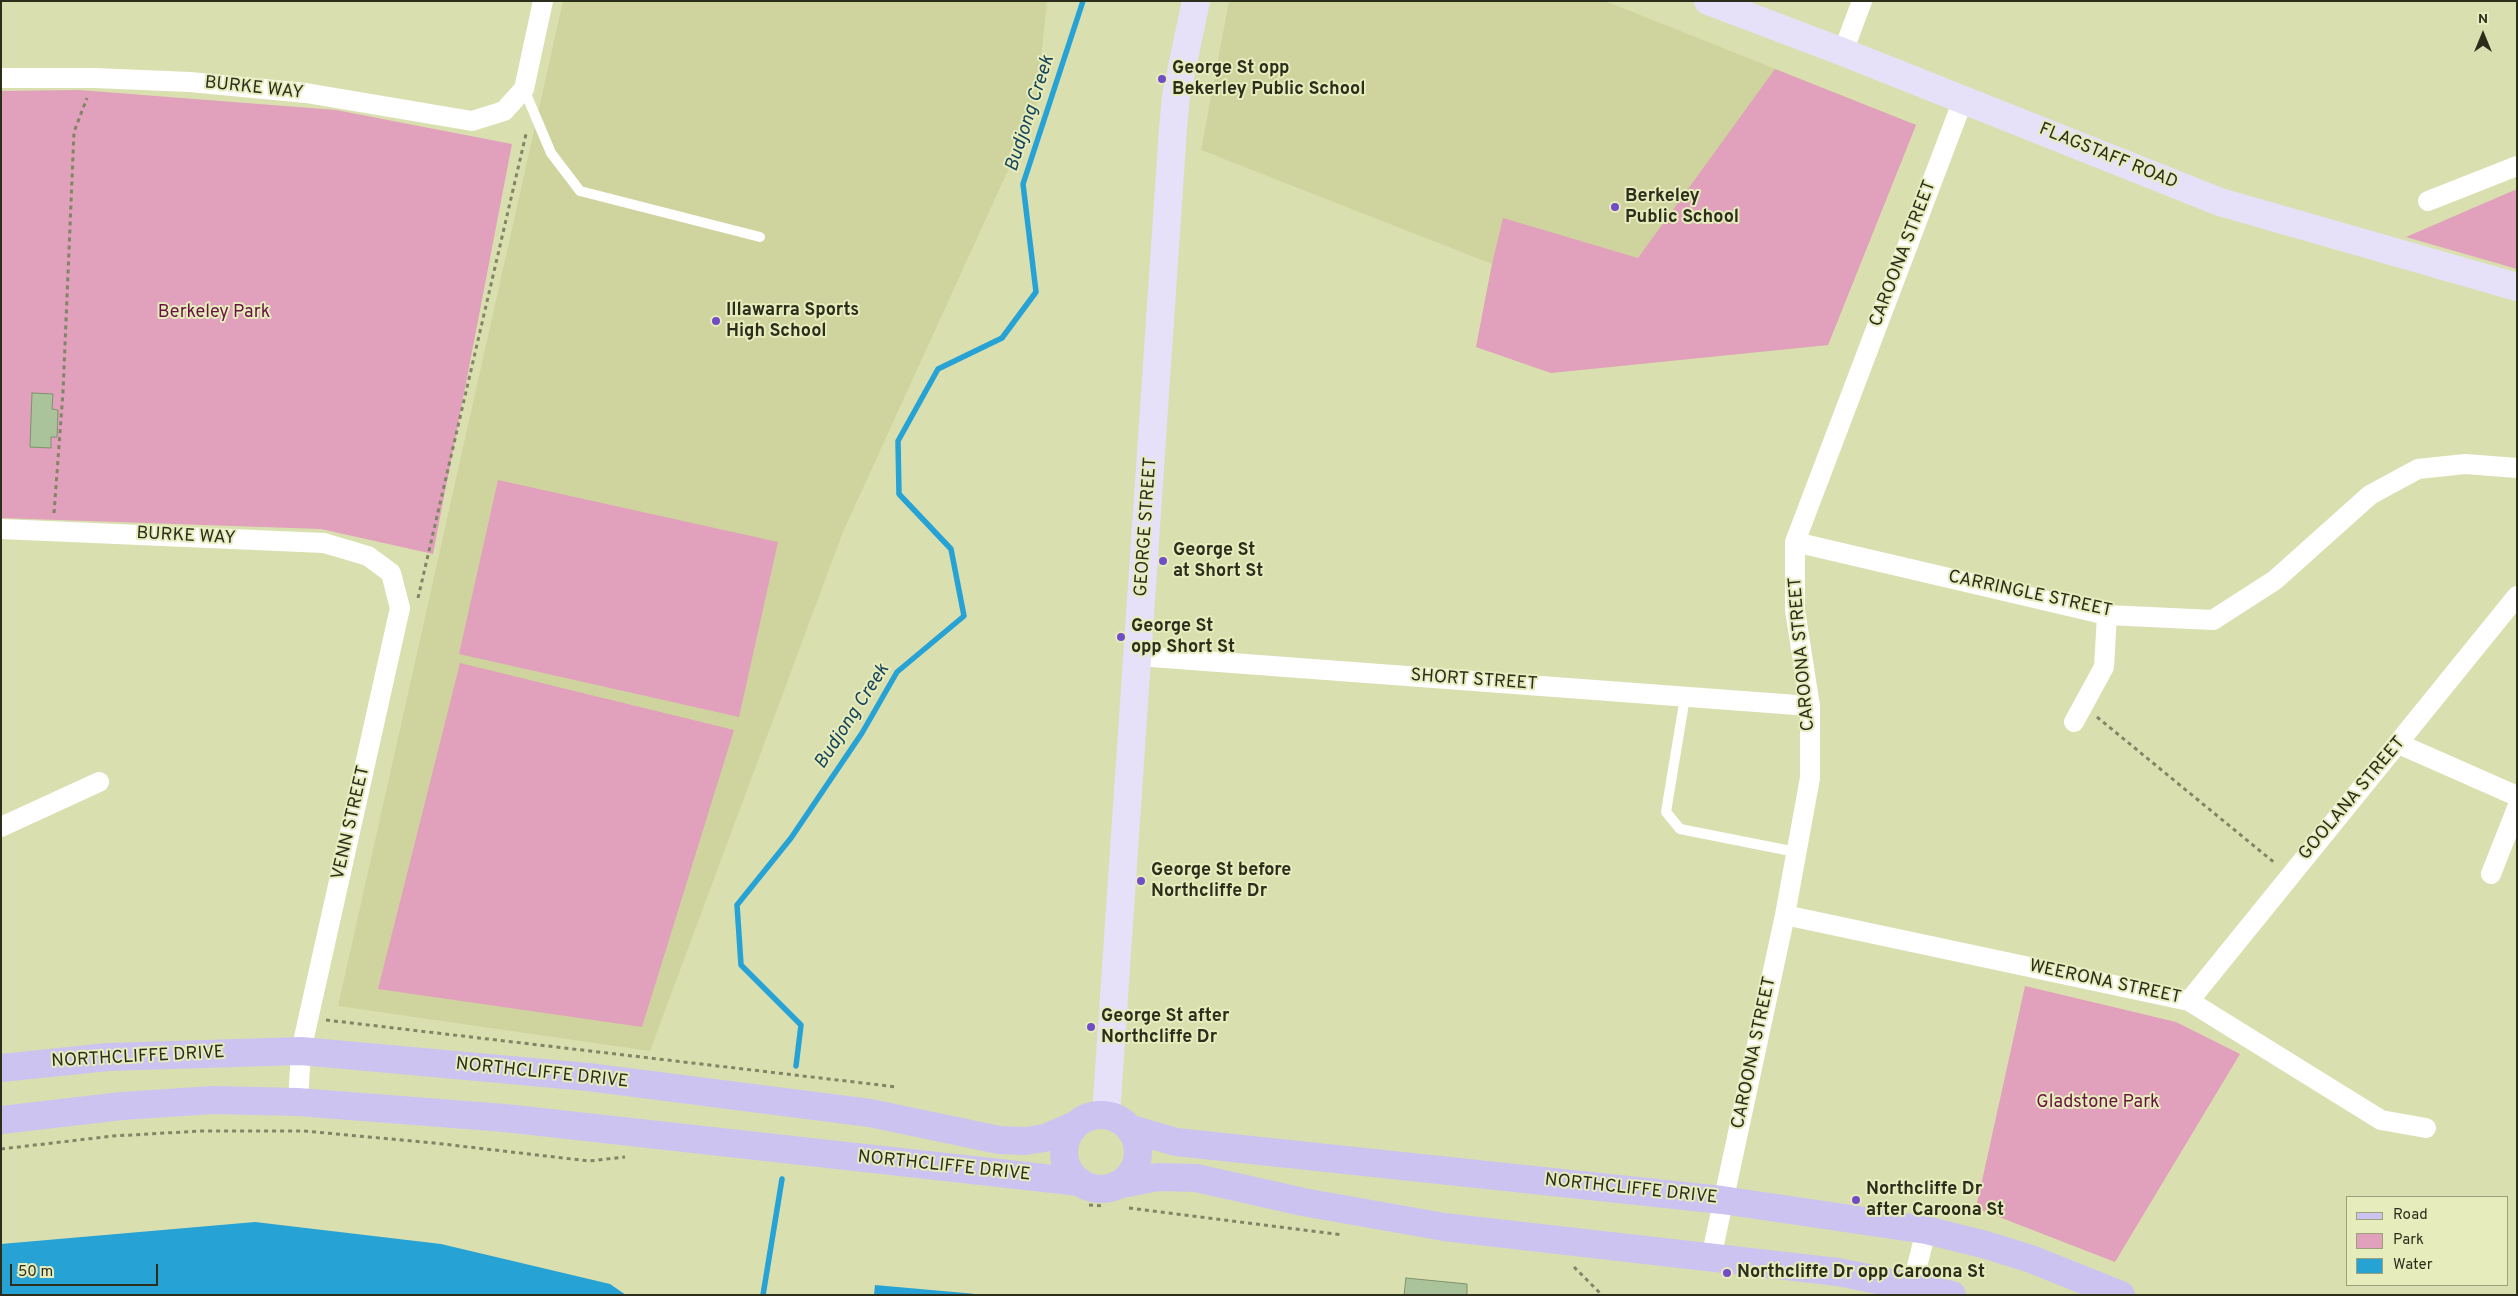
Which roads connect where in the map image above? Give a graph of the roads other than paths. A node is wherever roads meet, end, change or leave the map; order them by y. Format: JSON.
{"nodes":[{"id":1,"x":543,"y":1,"type":"edge"},
{"id":2,"x":1196,"y":1,"type":"edge"},
{"id":3,"x":1708,"y":1,"type":"edge"},
{"id":4,"x":1862,"y":1,"type":"edge"},
{"id":5,"x":1843,"y":52,"type":"junction"},
{"id":6,"x":1,"y":78,"type":"edge"},
{"id":7,"x":524,"y":89,"type":"junction"},
{"id":8,"x":1963,"y":100,"type":"junction"},
{"id":9,"x":2517,"y":166,"type":"edge"},
{"id":10,"x":2428,"y":201,"type":"dead end"},
{"id":11,"x":760,"y":236,"type":"dead end"},
{"id":12,"x":2517,"y":287,"type":"edge"},
{"id":13,"x":2517,"y":468,"type":"edge"},
{"id":14,"x":1,"y":529,"type":"edge"},
{"id":15,"x":1795,"y":542,"type":"junction"},
{"id":16,"x":368,"y":556,"type":"joint"},
{"id":17,"x":2517,"y":596,"type":"edge"},
{"id":18,"x":2107,"y":614,"type":"junction"},
{"id":19,"x":1138,"y":656,"type":"junction"},
{"id":20,"x":1685,"y":697,"type":"junction"},
{"id":21,"x":1810,"y":706,"type":"junction"},
{"id":22,"x":2078,"y":714,"type":"road end"},
{"id":23,"x":2399,"y":744,"type":"junction"},
{"id":24,"x":99,"y":782,"type":"dead end"},
{"id":25,"x":2517,"y":796,"type":"edge"},
{"id":26,"x":2517,"y":808,"type":"edge"},
{"id":27,"x":1,"y":827,"type":"edge"},
{"id":28,"x":1796,"y":852,"type":"junction"},
{"id":29,"x":2491,"y":874,"type":"dead end"},
{"id":30,"x":1785,"y":915,"type":"junction"},
{"id":31,"x":2189,"y":1001,"type":"junction"},
{"id":32,"x":301,"y":1051,"type":"junction"},
{"id":33,"x":1,"y":1068,"type":"edge"},
{"id":34,"x":298,"y":1102,"type":"junction"},
{"id":35,"x":1106,"y":1115,"type":"junction"},
{"id":36,"x":1,"y":1120,"type":"edge"},
{"id":37,"x":1076,"y":1125,"type":"junction"},
{"id":38,"x":2426,"y":1128,"type":"dead end"},
{"id":39,"x":1131,"y":1129,"type":"junction"},
{"id":40,"x":1080,"y":1182,"type":"junction"},
{"id":41,"x":1117,"y":1185,"type":"junction"},
{"id":42,"x":1722,"y":1200,"type":"junction"},
{"id":43,"x":1926,"y":1230,"type":"junction"},
{"id":44,"x":1711,"y":1258,"type":"junction"},
{"id":45,"x":1911,"y":1290,"type":"edge"},
{"id":46,"x":1952,"y":1295,"type":"edge"},
{"id":47,"x":2121,"y":1295,"type":"edge"}],
"edges":[{"from":1,"to":7,"type":"street"},
{"from":2,"to":19,"type":"main road","name":"GEORGE STREET"},
{"from":3,"to":5,"type":"main road","name":"FLAGSTAFF ROAD"},
{"from":4,"to":5,"type":"street"},
{"from":5,"to":8,"type":"main road","name":"FLAGSTAFF ROAD"},
{"from":6,"to":7,"type":"street","name":"BURKE WAY"},
{"from":7,"to":11,"type":"lane"},
{"from":8,"to":12,"type":"main road","name":"FLAGSTAFF ROAD"},
{"from":8,"to":15,"type":"street","name":"CAROONA STREET"},
{"from":9,"to":10,"type":"street"},
{"from":13,"to":18,"type":"street","name":"CARRINGLE STREET"},
{"from":14,"to":16,"type":"street","name":"BURKE WAY"},
{"from":15,"to":18,"type":"street","name":"CARRINGLE STREET"},
{"from":15,"to":21,"type":"street","name":"CAROONA STREET"},
{"from":16,"to":32,"type":"street","name":"VENN STREET"},
{"from":17,"to":23,"type":"street","name":"GOOLANA STREET"},
{"from":18,"to":22,"type":"street"},
{"from":19,"to":20,"type":"street","name":"SHORT STREET"},
{"from":19,"to":35,"type":"main road","name":"GEORGE STREET"},
{"from":20,"to":21,"type":"street","name":"SHORT STREET"},
{"from":20,"to":28,"type":"lane"},
{"from":21,"to":28,"type":"street","name":"CAROONA STREET"},
{"from":23,"to":25,"type":"street"},
{"from":23,"to":31,"type":"street","name":"GOOLANA STREET"},
{"from":24,"to":27,"type":"street"},
{"from":26,"to":29,"type":"street"},
{"from":28,"to":30,"type":"street","name":"CAROONA STREET"},
{"from":30,"to":31,"type":"street","name":"WEERONA STREET"},
{"from":30,"to":42,"type":"street","name":"CAROONA STREET"},
{"from":31,"to":38,"type":"street","name":"WEERONA STREET"},
{"from":32,"to":33,"type":"main road","name":"NORTHCLIFFE DRIVE"},
{"from":32,"to":34,"type":"street","name":"VENN STREET"},
{"from":32,"to":37,"type":"main road","name":"NORTHCLIFFE DRIVE"},
{"from":34,"to":36,"type":"main road","name":"NORTHCLIFFE DRIVE"},
{"from":34,"to":40,"type":"main road","name":"NORTHCLIFFE DRIVE"},
{"from":35,"to":37,"type":"main road"},
{"from":35,"to":39,"type":"main road"},
{"from":37,"to":40,"type":"main road"},
{"from":39,"to":41,"type":"main road"},
{"from":39,"to":42,"type":"main road","name":"NORTHCLIFFE DRIVE"},
{"from":40,"to":41,"type":"main road"},
{"from":41,"to":44,"type":"main road"},
{"from":42,"to":43,"type":"main road","name":"NORTHCLIFFE DRIVE"},
{"from":42,"to":44,"type":"street","name":"CAROONA STREET"},
{"from":43,"to":45,"type":"street"},
{"from":43,"to":47,"type":"main road","name":"NORTHCLIFFE DRIVE"},
{"from":44,"to":45,"type":"main road"},
{"from":45,"to":46,"type":"main road"}]}
